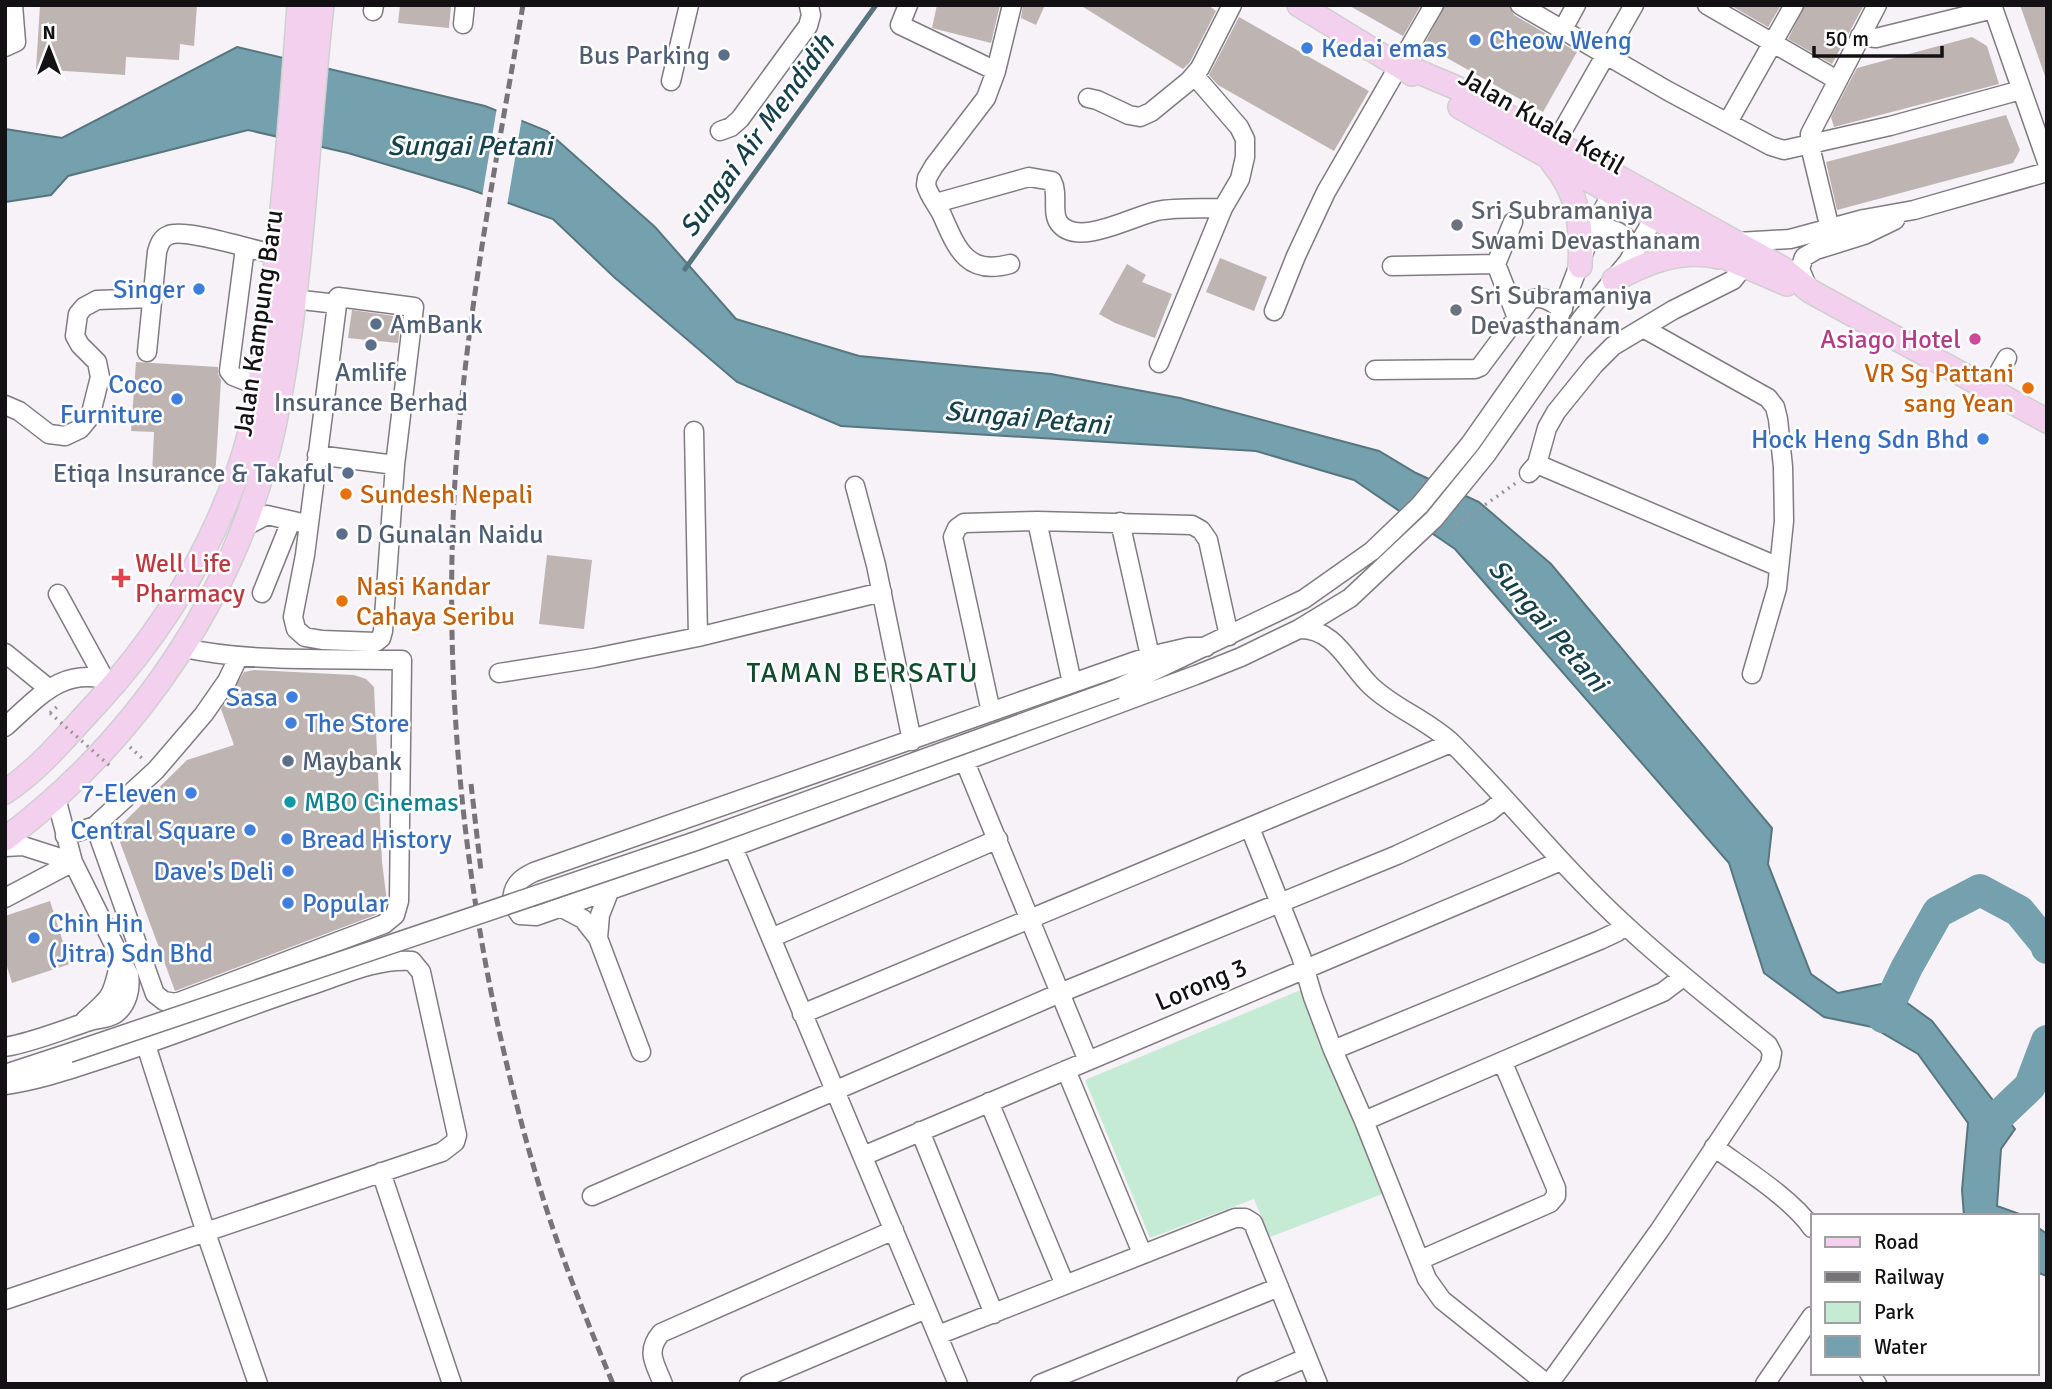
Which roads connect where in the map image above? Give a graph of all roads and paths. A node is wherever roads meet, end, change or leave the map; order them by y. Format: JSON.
{"nodes":[{"id":1,"x":465,"y":5,"type":"edge"},
{"id":2,"x":689,"y":5,"type":"edge"},
{"id":3,"x":908,"y":5,"type":"edge"},
{"id":4,"x":1012,"y":5,"type":"edge"},
{"id":5,"x":1232,"y":5,"type":"edge"},
{"id":6,"x":1299,"y":5,"type":"edge"},
{"id":7,"x":1434,"y":5,"type":"edge"},
{"id":8,"x":1520,"y":5,"type":"edge"},
{"id":9,"x":1576,"y":5,"type":"edge"},
{"id":10,"x":1634,"y":5,"type":"edge"},
{"id":11,"x":1794,"y":5,"type":"edge"},
{"id":12,"x":1877,"y":5,"type":"edge"},
{"id":13,"x":808,"y":6,"type":"edge"},
{"id":14,"x":1707,"y":6,"type":"edge"},
{"id":15,"x":1992,"y":7,"type":"edge"},
{"id":16,"x":11,"y":11,"type":"edge"},
{"id":17,"x":310,"y":13,"type":"edge"},
{"id":18,"x":463,"y":24,"type":"dead end"},
{"id":19,"x":1563,"y":29,"type":"junction"},
{"id":20,"x":1860,"y":36,"type":"junction"},
{"id":21,"x":1772,"y":43,"type":"junction"},
{"id":22,"x":5,"y":47,"type":"edge"},
{"id":23,"x":1606,"y":54,"type":"junction"},
{"id":24,"x":1400,"y":64,"type":"junction"},
{"id":25,"x":996,"y":71,"type":"junction"},
{"id":26,"x":1194,"y":75,"type":"junction"},
{"id":27,"x":1837,"y":80,"type":"junction"},
{"id":28,"x":671,"y":81,"type":"dead end"},
{"id":29,"x":2021,"y":90,"type":"junction"},
{"id":30,"x":1088,"y":99,"type":"dead end"},
{"id":31,"x":1728,"y":122,"type":"junction"},
{"id":32,"x":720,"y":131,"type":"dead end"},
{"id":33,"x":1810,"y":146,"type":"junction"},
{"id":34,"x":1552,"y":149,"type":"junction"},
{"id":35,"x":2047,"y":162,"type":"edge"},
{"id":36,"x":2047,"y":172,"type":"edge"},
{"id":37,"x":1615,"y":186,"type":"junction"},
{"id":38,"x":936,"y":203,"type":"junction"},
{"id":39,"x":1223,"y":208,"type":"junction"},
{"id":40,"x":1658,"y":210,"type":"junction"},
{"id":41,"x":1914,"y":210,"type":"junction"},
{"id":42,"x":1513,"y":222,"type":"dead end"},
{"id":43,"x":291,"y":228,"type":"junction"},
{"id":44,"x":1830,"y":229,"type":"junction"},
{"id":45,"x":1592,"y":231,"type":"junction"},
{"id":46,"x":245,"y":248,"type":"junction"},
{"id":47,"x":1634,"y":252,"type":"junction"},
{"id":48,"x":278,"y":255,"type":"junction"},
{"id":49,"x":1737,"y":256,"type":"junction"},
{"id":50,"x":1010,"y":264,"type":"dead end"},
{"id":51,"x":1496,"y":264,"type":"junction"},
{"id":52,"x":1392,"y":266,"type":"dead end"},
{"id":53,"x":1580,"y":266,"type":"junction"},
{"id":54,"x":1614,"y":279,"type":"junction"},
{"id":55,"x":1810,"y":291,"type":"junction"},
{"id":56,"x":152,"y":298,"type":"junction"},
{"id":57,"x":293,"y":299,"type":"junction"},
{"id":58,"x":337,"y":304,"type":"junction"},
{"id":59,"x":1563,"y":309,"type":"junction"},
{"id":60,"x":1274,"y":311,"type":"dead end"},
{"id":61,"x":1517,"y":318,"type":"junction"},
{"id":62,"x":1643,"y":328,"type":"junction"},
{"id":63,"x":147,"y":352,"type":"dead end"},
{"id":64,"x":2007,"y":358,"type":"dead end"},
{"id":65,"x":1159,"y":363,"type":"dead end"},
{"id":66,"x":1375,"y":370,"type":"dead end"},
{"id":67,"x":259,"y":386,"type":"junction"},
{"id":68,"x":1989,"y":390,"type":"junction"},
{"id":69,"x":5,"y":405,"type":"edge"},
{"id":70,"x":2047,"y":421,"type":"edge"},
{"id":71,"x":694,"y":431,"type":"dead end"},
{"id":72,"x":317,"y":456,"type":"junction"},
{"id":73,"x":395,"y":465,"type":"junction"},
{"id":74,"x":855,"y":486,"type":"dead end"},
{"id":75,"x":1504,"y":494,"type":"dead end"},
{"id":76,"x":1037,"y":520,"type":"junction"},
{"id":77,"x":1120,"y":522,"type":"junction"},
{"id":78,"x":300,"y":523,"type":"junction"},
{"id":79,"x":244,"y":527,"type":"junction"},
{"id":80,"x":1440,"y":537,"type":"dead end"},
{"id":81,"x":1779,"y":567,"type":"junction"},
{"id":82,"x":882,"y":592,"type":"junction"},
{"id":83,"x":262,"y":593,"type":"dead end"},
{"id":84,"x":58,"y":594,"type":"dead end"},
{"id":85,"x":1300,"y":629,"type":"junction"},
{"id":86,"x":1229,"y":636,"type":"junction"},
{"id":87,"x":698,"y":637,"type":"junction"},
{"id":88,"x":1206,"y":647,"type":"junction"},
{"id":89,"x":184,"y":648,"type":"junction"},
{"id":90,"x":5,"y":653,"type":"edge"},
{"id":91,"x":239,"y":656,"type":"junction"},
{"id":92,"x":1150,"y":656,"type":"junction"},
{"id":93,"x":499,"y":673,"type":"dead end"},
{"id":94,"x":1752,"y":674,"type":"dead end"},
{"id":95,"x":1196,"y":676,"type":"junction"},
{"id":96,"x":110,"y":680,"type":"junction"},
{"id":97,"x":1072,"y":683,"type":"junction"},
{"id":98,"x":48,"y":688,"type":"junction"},
{"id":99,"x":1116,"y":689,"type":"junction"},
{"id":100,"x":991,"y":712,"type":"junction"},
{"id":101,"x":50,"y":713,"type":"dead end"},
{"id":102,"x":5,"y":727,"type":"edge"},
{"id":103,"x":116,"y":734,"type":"junction"},
{"id":104,"x":912,"y":741,"type":"junction"},
{"id":105,"x":1451,"y":743,"type":"junction"},
{"id":106,"x":965,"y":762,"type":"junction"},
{"id":107,"x":110,"y":766,"type":"dead end"},
{"id":108,"x":156,"y":770,"type":"junction"},
{"id":109,"x":5,"y":792,"type":"edge"},
{"id":110,"x":56,"y":798,"type":"junction"},
{"id":111,"x":1505,"y":799,"type":"junction"},
{"id":112,"x":95,"y":825,"type":"junction"},
{"id":113,"x":1250,"y":828,"type":"junction"},
{"id":114,"x":65,"y":836,"type":"junction"},
{"id":115,"x":5,"y":839,"type":"edge"},
{"id":116,"x":998,"y":839,"type":"junction"},
{"id":117,"x":5,"y":847,"type":"edge"},
{"id":118,"x":733,"y":847,"type":"junction"},
{"id":119,"x":1561,"y":861,"type":"junction"},
{"id":120,"x":73,"y":862,"type":"junction"},
{"id":121,"x":609,"y":892,"type":"junction"},
{"id":122,"x":5,"y":898,"type":"edge"},
{"id":123,"x":1279,"y":903,"type":"junction"},
{"id":124,"x":562,"y":908,"type":"junction"},
{"id":125,"x":1030,"y":918,"type":"junction"},
{"id":126,"x":1624,"y":924,"type":"junction"},
{"id":127,"x":598,"y":938,"type":"junction"},
{"id":128,"x":771,"y":938,"type":"junction"},
{"id":129,"x":139,"y":953,"type":"junction"},
{"id":130,"x":120,"y":961,"type":"junction"},
{"id":131,"x":1304,"y":969,"type":"junction"},
{"id":132,"x":1683,"y":977,"type":"junction"},
{"id":133,"x":131,"y":989,"type":"junction"},
{"id":134,"x":1060,"y":993,"type":"junction"},
{"id":135,"x":802,"y":1014,"type":"junction"},
{"id":136,"x":83,"y":1023,"type":"junction"},
{"id":137,"x":146,"y":1045,"type":"junction"},
{"id":138,"x":5,"y":1047,"type":"edge"},
{"id":139,"x":1333,"y":1050,"type":"junction"},
{"id":140,"x":641,"y":1052,"type":"dead end"},
{"id":141,"x":1088,"y":1061,"type":"junction"},
{"id":142,"x":1503,"y":1063,"type":"junction"},
{"id":143,"x":1066,"y":1070,"type":"junction"},
{"id":144,"x":6,"y":1078,"type":"edge"},
{"id":145,"x":834,"y":1089,"type":"junction"},
{"id":146,"x":989,"y":1102,"type":"junction"},
{"id":147,"x":1364,"y":1121,"type":"junction"},
{"id":148,"x":920,"y":1131,"type":"junction"},
{"id":149,"x":1714,"y":1147,"type":"junction"},
{"id":150,"x":863,"y":1156,"type":"junction"},
{"id":151,"x":381,"y":1172,"type":"junction"},
{"id":152,"x":592,"y":1196,"type":"dead end"},
{"id":153,"x":1811,"y":1227,"type":"edge"},
{"id":154,"x":894,"y":1230,"type":"junction"},
{"id":155,"x":206,"y":1233,"type":"junction"},
{"id":156,"x":1142,"y":1253,"type":"junction"},
{"id":157,"x":1420,"y":1260,"type":"junction"},
{"id":158,"x":1065,"y":1285,"type":"junction"},
{"id":159,"x":1279,"y":1287,"type":"junction"},
{"id":160,"x":5,"y":1300,"type":"edge"},
{"id":161,"x":926,"y":1309,"type":"junction"},
{"id":162,"x":994,"y":1314,"type":"junction"},
{"id":163,"x":1811,"y":1318,"type":"edge"},
{"id":164,"x":938,"y":1335,"type":"junction"},
{"id":165,"x":1306,"y":1358,"type":"junction"},
{"id":166,"x":953,"y":1382,"type":"edge"},
{"id":167,"x":258,"y":1384,"type":"edge"},
{"id":168,"x":452,"y":1384,"type":"edge"},
{"id":169,"x":663,"y":1384,"type":"edge"},
{"id":170,"x":750,"y":1384,"type":"edge"},
{"id":171,"x":1040,"y":1384,"type":"edge"},
{"id":172,"x":1246,"y":1384,"type":"edge"},
{"id":173,"x":1318,"y":1384,"type":"edge"},
{"id":174,"x":1548,"y":1384,"type":"edge"},
{"id":175,"x":1765,"y":1384,"type":"edge"}],
"edges":[{"from":1,"to":18,"type":"street"},
{"from":2,"to":28,"type":"street"},
{"from":3,"to":25,"type":"street"},
{"from":4,"to":25,"type":"street"},
{"from":5,"to":26,"type":"street"},
{"from":6,"to":24,"type":"main road","name":"Jalan Kuala Ketil"},
{"from":7,"to":24,"type":"street"},
{"from":8,"to":19,"type":"street"},
{"from":9,"to":19,"type":"street"},
{"from":10,"to":23,"type":"street"},
{"from":11,"to":21,"type":"street"},
{"from":12,"to":20,"type":"street"},
{"from":13,"to":32,"type":"street"},
{"from":14,"to":21,"type":"street"},
{"from":15,"to":20,"type":"street"},
{"from":15,"to":29,"type":"street"},
{"from":16,"to":22,"type":"street"},
{"from":17,"to":43,"type":"main road","name":"Jalan Kampung Baru"},
{"from":19,"to":23,"type":"street"},
{"from":20,"to":27,"type":"street"},
{"from":21,"to":27,"type":"street"},
{"from":21,"to":31,"type":"street"},
{"from":23,"to":31,"type":"street"},
{"from":23,"to":34,"type":"street"},
{"from":24,"to":34,"type":"main road","name":"Jalan Kuala Ketil"},
{"from":24,"to":60,"type":"street"},
{"from":25,"to":38,"type":"street"},
{"from":26,"to":30,"type":"street"},
{"from":26,"to":39,"type":"street"},
{"from":27,"to":33,"type":"street"},
{"from":29,"to":33,"type":"street"},
{"from":29,"to":35,"type":"street"},
{"from":31,"to":33,"type":"street"},
{"from":33,"to":44,"type":"street"},
{"from":34,"to":37,"type":"main road","name":"Jalan Kuala Ketil"},
{"from":34,"to":53,"type":"main road"},
{"from":36,"to":41,"type":"street"},
{"from":37,"to":40,"type":"main road","name":"Jalan Kuala Ketil"},
{"from":37,"to":45,"type":"street"},
{"from":38,"to":39,"type":"street"},
{"from":38,"to":50,"type":"street"},
{"from":39,"to":65,"type":"street"},
{"from":40,"to":47,"type":"street"},
{"from":40,"to":49,"type":"main road","name":"Jalan Kuala Ketil"},
{"from":41,"to":44,"type":"street"},
{"from":41,"to":55,"type":"street"},
{"from":42,"to":51,"type":"street"},
{"from":43,"to":48,"type":"main road","name":"Jalan Kampung Baru"},
{"from":43,"to":57,"type":"main road","name":"Jalan Kampung Baru"},
{"from":44,"to":49,"type":"street"},
{"from":45,"to":47,"type":"street"},
{"from":45,"to":53,"type":"street"},
{"from":46,"to":48,"type":"street"},
{"from":46,"to":56,"type":"street"},
{"from":46,"to":67,"type":"street"},
{"from":47,"to":54,"type":"street"},
{"from":48,"to":67,"type":"main road","name":"Jalan Kampung Baru"},
{"from":49,"to":54,"type":"main road"},
{"from":49,"to":55,"type":"main road","name":"Jalan Kuala Ketil"},
{"from":49,"to":62,"type":"street"},
{"from":51,"to":52,"type":"street"},
{"from":51,"to":61,"type":"street"},
{"from":53,"to":59,"type":"street"},
{"from":54,"to":85,"type":"street"},
{"from":55,"to":68,"type":"main road","name":"Jalan Kuala Ketil"},
{"from":56,"to":63,"type":"street"},
{"from":56,"to":69,"type":"street"},
{"from":57,"to":58,"type":"street"},
{"from":57,"to":79,"type":"main road","name":"Jalan Kampung Baru"},
{"from":58,"to":72,"type":"street"},
{"from":58,"to":73,"type":"street"},
{"from":59,"to":61,"type":"street"},
{"from":59,"to":86,"type":"street"},
{"from":61,"to":66,"type":"street"},
{"from":62,"to":81,"type":"street"},
{"from":62,"to":81,"type":"street"},
{"from":64,"to":68,"type":"street"},
{"from":67,"to":96,"type":"main road","name":"Jalan Kampung Baru"},
{"from":68,"to":70,"type":"main road","name":"Jalan Kuala Ketil"},
{"from":71,"to":87,"type":"street"},
{"from":72,"to":73,"type":"street"},
{"from":72,"to":78,"type":"street"},
{"from":73,"to":78,"type":"street"},
{"from":74,"to":82,"type":"street"},
{"from":75,"to":80,"type":"path"},
{"from":76,"to":77,"type":"street"},
{"from":76,"to":97,"type":"street"},
{"from":76,"to":100,"type":"street"},
{"from":77,"to":86,"type":"street"},
{"from":77,"to":92,"type":"street"},
{"from":78,"to":79,"type":"street"},
{"from":78,"to":83,"type":"street"},
{"from":79,"to":89,"type":"main road","name":"Jalan Kampung Baru"},
{"from":81,"to":94,"type":"street"},
{"from":82,"to":87,"type":"street"},
{"from":82,"to":104,"type":"street"},
{"from":84,"to":96,"type":"street"},
{"from":85,"to":95,"type":"street"},
{"from":85,"to":105,"type":"street"},
{"from":86,"to":88,"type":"street"},
{"from":87,"to":93,"type":"street"},
{"from":88,"to":92,"type":"street"},
{"from":88,"to":99,"type":"street"},
{"from":89,"to":91,"type":"street"},
{"from":89,"to":103,"type":"main road","name":"Jalan Kampung Baru"},
{"from":90,"to":98,"type":"street"},
{"from":91,"to":108,"type":"street"},
{"from":91,"to":129,"type":"street"},
{"from":92,"to":97,"type":"street"},
{"from":95,"to":99,"type":"street"},
{"from":95,"to":106,"type":"street"},
{"from":96,"to":98,"type":"street"},
{"from":96,"to":109,"type":"main road","name":"Jalan Kampung Baru"},
{"from":97,"to":100,"type":"street"},
{"from":98,"to":102,"type":"street"},
{"from":99,"to":144,"type":"street","bridge":true},
{"from":100,"to":104,"type":"street"},
{"from":101,"to":107,"type":"path","bridge":true},
{"from":103,"to":108,"type":"path"},
{"from":103,"to":110,"type":"main road","name":"Jalan Kampung Baru"},
{"from":104,"to":124,"type":"street"},
{"from":105,"to":111,"type":"street"},
{"from":105,"to":113,"type":"street"},
{"from":106,"to":116,"type":"street"},
{"from":106,"to":118,"type":"street"},
{"from":108,"to":112,"type":"street"},
{"from":110,"to":114,"type":"street"},
{"from":110,"to":115,"type":"main road","name":"Jalan Kampung Baru"},
{"from":111,"to":119,"type":"street"},
{"from":111,"to":123,"type":"street"},
{"from":112,"to":114,"type":"street"},
{"from":112,"to":129,"type":"street"},
{"from":113,"to":123,"type":"street"},
{"from":113,"to":125,"type":"street"},
{"from":114,"to":120,"type":"street"},
{"from":116,"to":125,"type":"street"},
{"from":116,"to":128,"type":"street"},
{"from":117,"to":120,"type":"street"},
{"from":118,"to":121,"type":"street"},
{"from":118,"to":128,"type":"street"},
{"from":119,"to":126,"type":"street"},
{"from":119,"to":131,"type":"street","name":"Lorong 3"},
{"from":120,"to":122,"type":"street"},
{"from":120,"to":130,"type":"street"},
{"from":121,"to":124,"type":"street"},
{"from":121,"to":127,"type":"street"},
{"from":123,"to":131,"type":"street"},
{"from":123,"to":134,"type":"street"},
{"from":124,"to":127,"type":"street"},
{"from":125,"to":134,"type":"street"},
{"from":125,"to":135,"type":"street"},
{"from":126,"to":132,"type":"street"},
{"from":126,"to":139,"type":"street"},
{"from":127,"to":140,"type":"street"},
{"from":128,"to":135,"type":"street"},
{"from":129,"to":133,"type":"street"},
{"from":130,"to":133,"type":"street"},
{"from":130,"to":136,"type":"street"},
{"from":131,"to":139,"type":"street"},
{"from":131,"to":141,"type":"street","name":"Lorong 3"},
{"from":132,"to":142,"type":"street"},
{"from":132,"to":149,"type":"street"},
{"from":133,"to":136,"type":"street"},
{"from":134,"to":141,"type":"street"},
{"from":134,"to":145,"type":"street"},
{"from":135,"to":145,"type":"street"},
{"from":136,"to":138,"type":"street"},
{"from":137,"to":144,"type":"street"},
{"from":137,"to":151,"type":"street"},
{"from":137,"to":155,"type":"street"},
{"from":139,"to":147,"type":"street"},
{"from":141,"to":143,"type":"street","name":"Lorong 3"},
{"from":142,"to":147,"type":"street"},
{"from":142,"to":157,"type":"street"},
{"from":143,"to":146,"type":"street","name":"Lorong 3"},
{"from":143,"to":156,"type":"street"},
{"from":145,"to":150,"type":"street"},
{"from":145,"to":152,"type":"street"},
{"from":146,"to":148,"type":"street","name":"Lorong 3"},
{"from":146,"to":158,"type":"street"},
{"from":147,"to":157,"type":"street"},
{"from":148,"to":150,"type":"street","name":"Lorong 3"},
{"from":148,"to":162,"type":"street"},
{"from":149,"to":153,"type":"street"},
{"from":149,"to":174,"type":"street"},
{"from":150,"to":154,"type":"street"},
{"from":151,"to":155,"type":"street"},
{"from":151,"to":168,"type":"street"},
{"from":154,"to":161,"type":"street"},
{"from":154,"to":169,"type":"street"},
{"from":155,"to":160,"type":"street"},
{"from":155,"to":167,"type":"street"},
{"from":156,"to":158,"type":"street"},
{"from":156,"to":159,"type":"street"},
{"from":157,"to":174,"type":"street"},
{"from":158,"to":162,"type":"street"},
{"from":159,"to":165,"type":"street"},
{"from":159,"to":171,"type":"street"},
{"from":161,"to":164,"type":"street"},
{"from":161,"to":170,"type":"street"},
{"from":162,"to":164,"type":"street"},
{"from":163,"to":175,"type":"street"},
{"from":164,"to":166,"type":"street"},
{"from":165,"to":172,"type":"street"},
{"from":165,"to":173,"type":"street"}]}
